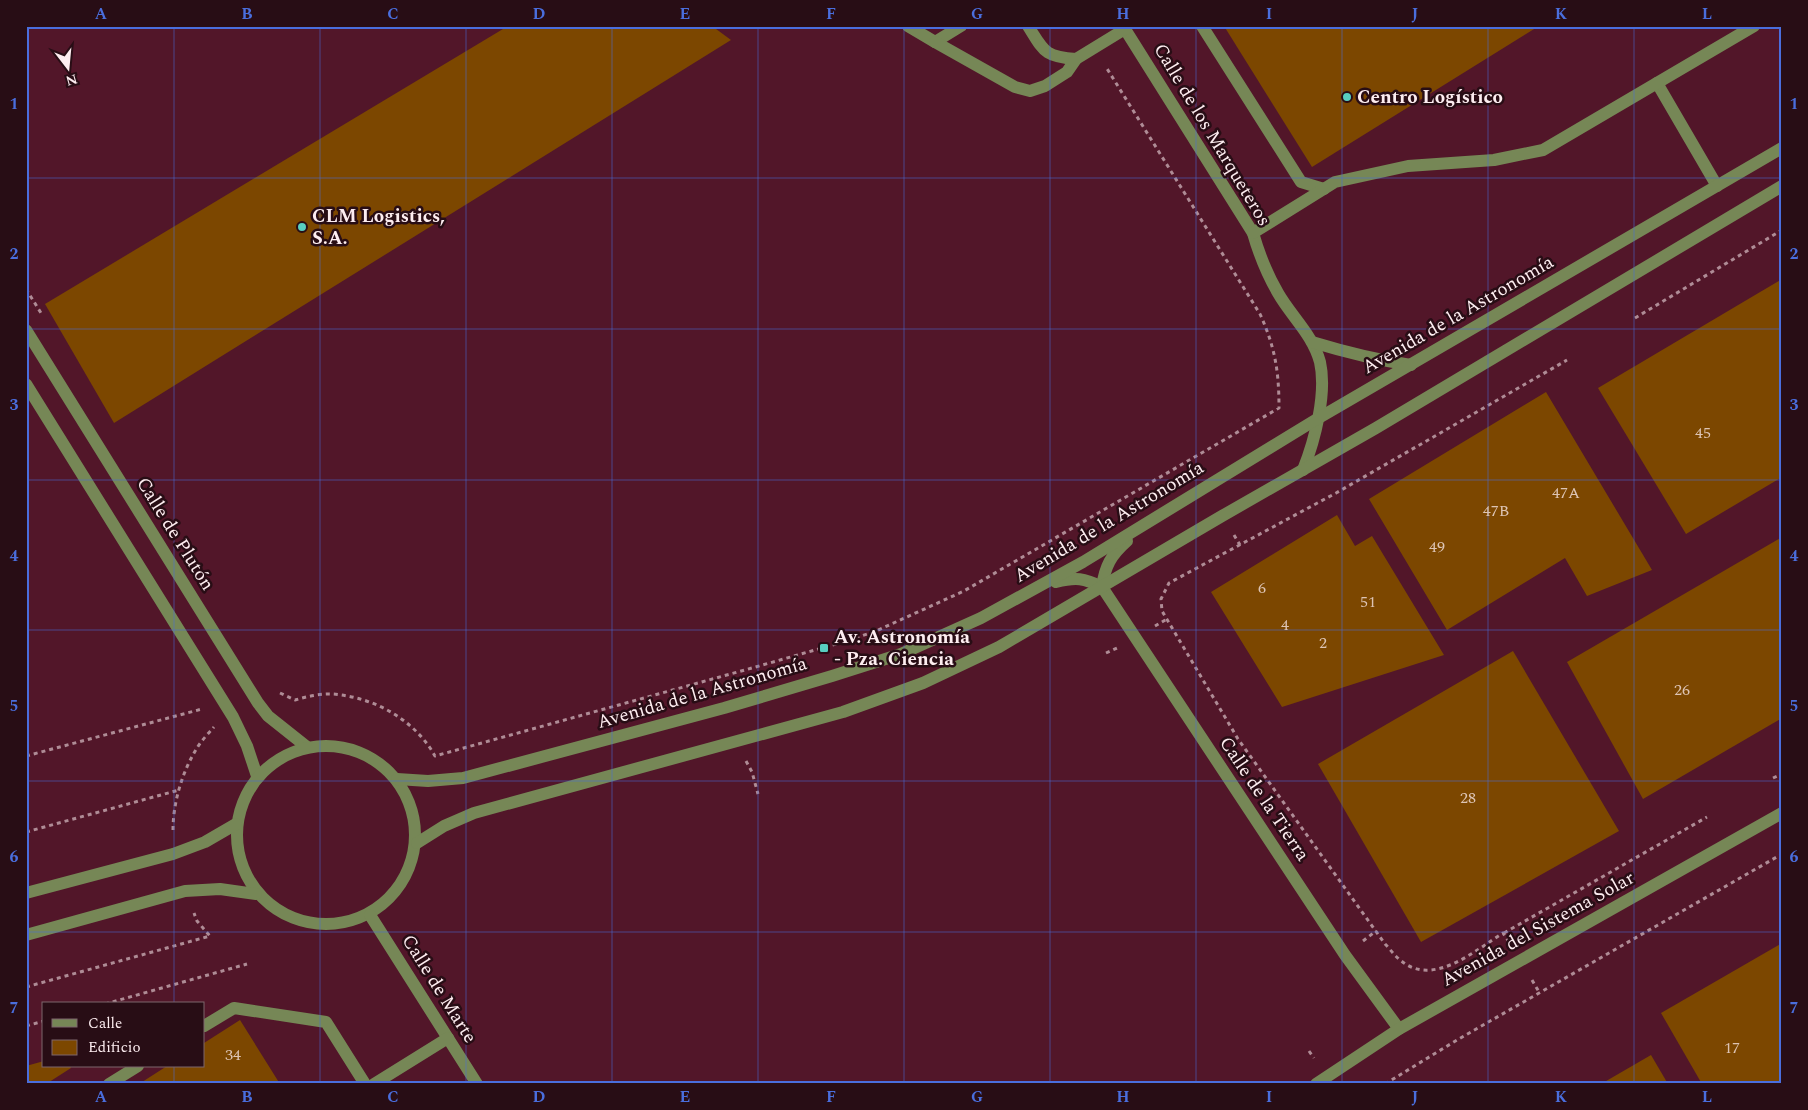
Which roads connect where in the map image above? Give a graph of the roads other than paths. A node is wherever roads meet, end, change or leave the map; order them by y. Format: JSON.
{"nodes":[{"id":1,"x":908,"y":26,"type":"edge"},
{"id":2,"x":961,"y":26,"type":"edge"},
{"id":3,"x":1028,"y":26,"type":"edge"},
{"id":4,"x":1202,"y":26,"type":"edge"},
{"id":5,"x":1754,"y":26,"type":"edge"},
{"id":6,"x":1124,"y":28,"type":"edge"},
{"id":7,"x":935,"y":42,"type":"junction"},
{"id":8,"x":1076,"y":59,"type":"junction"},
{"id":9,"x":1656,"y":84,"type":"junction"},
{"id":10,"x":1782,"y":148,"type":"edge"},
{"id":11,"x":1717,"y":186,"type":"junction"},
{"id":12,"x":1782,"y":186,"type":"edge"},
{"id":13,"x":1324,"y":188,"type":"junction"},
{"id":14,"x":1252,"y":233,"type":"junction"},
{"id":15,"x":26,"y":330,"type":"edge"},
{"id":16,"x":1312,"y":342,"type":"junction"},
{"id":17,"x":1411,"y":365,"type":"junction"},
{"id":18,"x":26,"y":384,"type":"edge"},
{"id":19,"x":1317,"y":419,"type":"junction"},
{"id":20,"x":1303,"y":470,"type":"junction"},
{"id":21,"x":1154,"y":518,"type":"junction"},
{"id":22,"x":1044,"y":585,"type":"junction"},
{"id":23,"x":1102,"y":587,"type":"junction"},
{"id":24,"x":307,"y":747,"type":"junction"},
{"id":25,"x":258,"y":776,"type":"junction"},
{"id":26,"x":397,"y":778,"type":"junction"},
{"id":27,"x":1782,"y":813,"type":"edge"},
{"id":28,"x":236,"y":824,"type":"junction"},
{"id":29,"x":417,"y":843,"type":"junction"},
{"id":30,"x":26,"y":893,"type":"edge"},
{"id":31,"x":256,"y":894,"type":"junction"},
{"id":32,"x":370,"y":915,"type":"junction"},
{"id":33,"x":26,"y":935,"type":"edge"},
{"id":34,"x":205,"y":1025,"type":"edge"},
{"id":35,"x":1399,"y":1028,"type":"junction"},
{"id":36,"x":448,"y":1038,"type":"junction"},
{"id":37,"x":135,"y":1068,"type":"edge"},
{"id":38,"x":108,"y":1084,"type":"edge"},
{"id":39,"x":365,"y":1084,"type":"edge"},
{"id":40,"x":374,"y":1084,"type":"edge"},
{"id":41,"x":477,"y":1084,"type":"edge"},
{"id":42,"x":1316,"y":1084,"type":"edge"}],
"edges":[{"from":1,"to":7,"type":"street"},
{"from":2,"to":7,"type":"street"},
{"from":3,"to":8,"type":"street"},
{"from":4,"to":13,"type":"street"},
{"from":5,"to":9,"type":"street"},
{"from":6,"to":8,"type":"street"},
{"from":6,"to":14,"type":"street","name":"Calle de los Marqueteros"},
{"from":7,"to":8,"type":"street"},
{"from":9,"to":11,"type":"street"},
{"from":9,"to":13,"type":"street"},
{"from":10,"to":11,"type":"street","name":"Avenida de la Astronomía"},
{"from":11,"to":17,"type":"street","name":"Avenida de la Astronomía"},
{"from":12,"to":20,"type":"street"},
{"from":13,"to":14,"type":"street"},
{"from":14,"to":16,"type":"street","name":"Calle de los Marqueteros"},
{"from":15,"to":24,"type":"street","name":"Calle de Plutón"},
{"from":16,"to":17,"type":"street"},
{"from":16,"to":19,"type":"street","name":"Calle de los Marqueteros"},
{"from":17,"to":19,"type":"street","name":"Avenida de la Astronomía"},
{"from":18,"to":25,"type":"street"},
{"from":19,"to":20,"type":"street","name":"Calle de los Marqueteros"},
{"from":19,"to":21,"type":"street","name":"Avenida de la Astronomía"},
{"from":20,"to":23,"type":"street"},
{"from":21,"to":22,"type":"street","name":"Avenida de la Astronomía"},
{"from":21,"to":23,"type":"street"},
{"from":22,"to":23,"type":"street"},
{"from":22,"to":26,"type":"street","name":"Avenida de la Astronomía"},
{"from":23,"to":29,"type":"street"},
{"from":23,"to":35,"type":"street","name":"Calle de la Tierra"},
{"from":24,"to":25,"type":"street"},
{"from":24,"to":26,"type":"street"},
{"from":25,"to":28,"type":"street"},
{"from":26,"to":29,"type":"street"},
{"from":27,"to":35,"type":"street","name":"Avenida del Sistema Solar"},
{"from":28,"to":30,"type":"street"},
{"from":28,"to":31,"type":"street"},
{"from":29,"to":32,"type":"street"},
{"from":31,"to":32,"type":"street"},
{"from":31,"to":33,"type":"street"},
{"from":32,"to":36,"type":"street","name":"Calle de Marte"},
{"from":34,"to":39,"type":"street"},
{"from":35,"to":42,"type":"street","name":"Avenida del Sistema Solar"},
{"from":36,"to":40,"type":"street"},
{"from":36,"to":41,"type":"street","name":"Calle de Marte"},
{"from":37,"to":38,"type":"street"}]}
